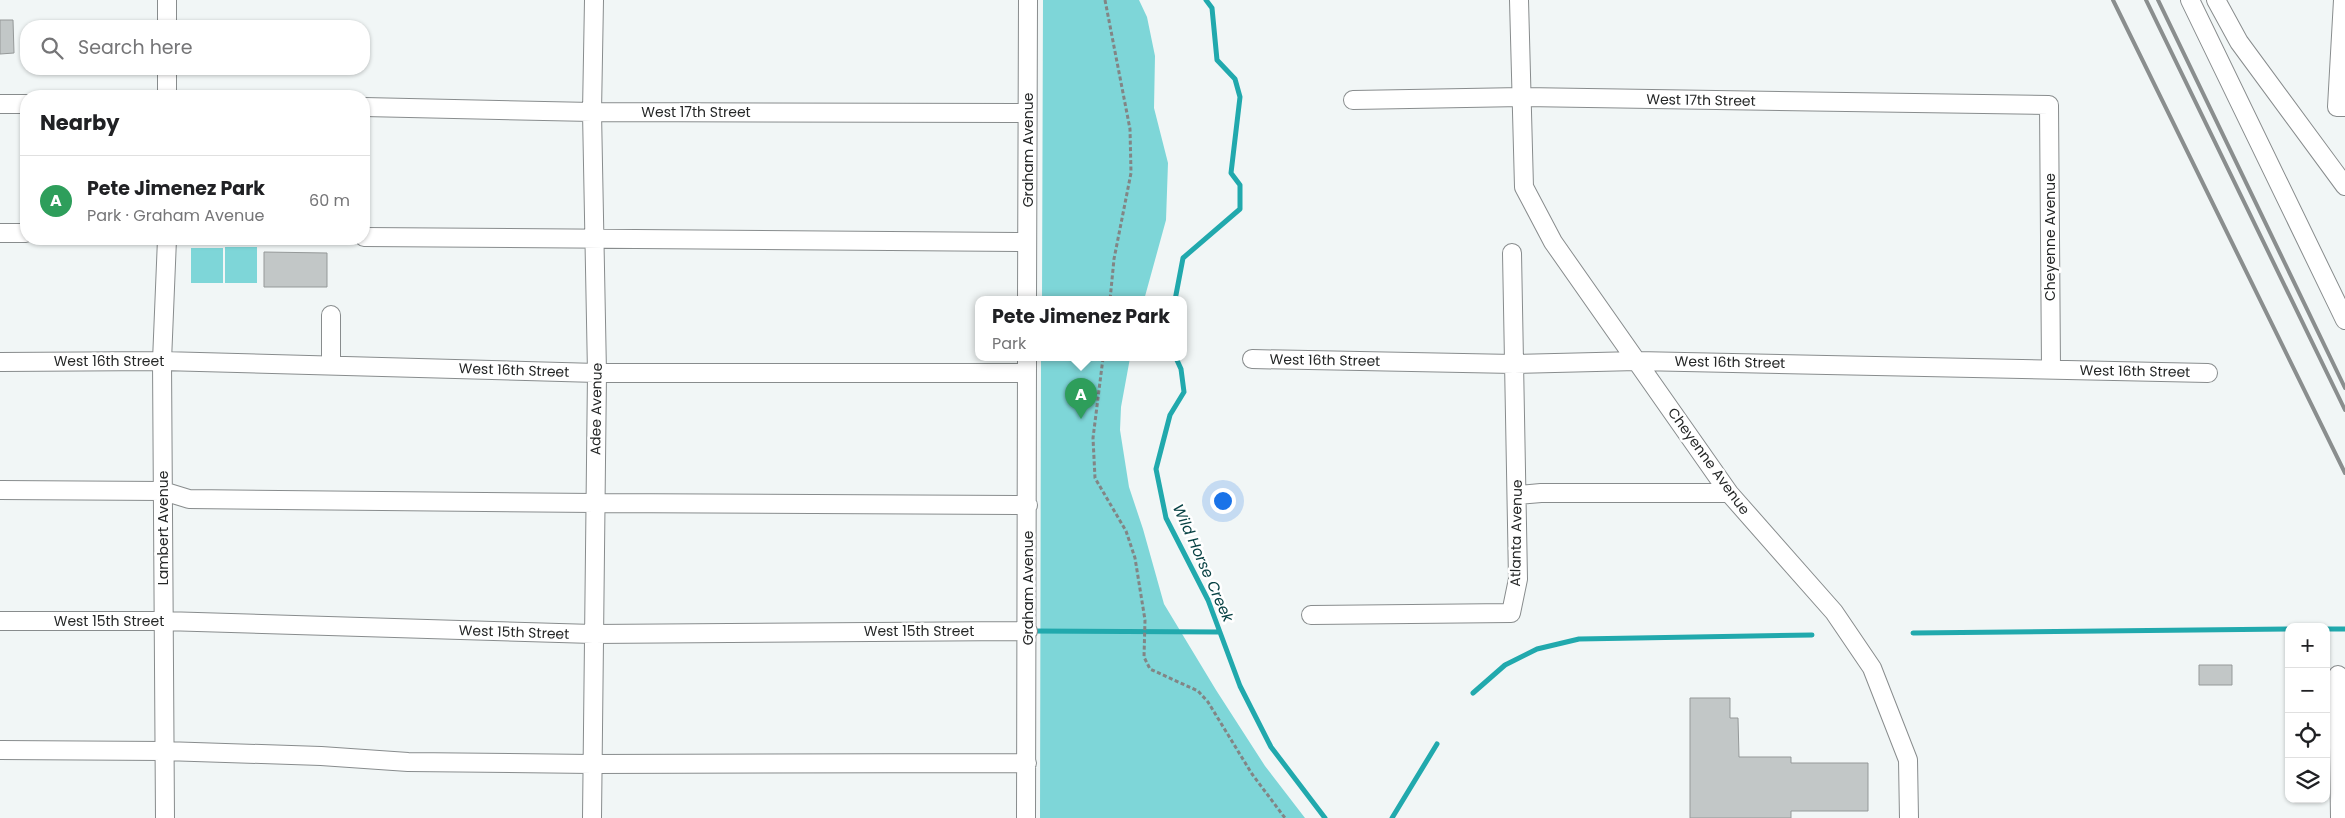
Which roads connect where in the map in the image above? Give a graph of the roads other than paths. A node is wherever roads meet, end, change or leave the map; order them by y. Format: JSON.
{"nodes":[{"id":1,"x":167,"y":0,"type":"edge"},
{"id":2,"x":594,"y":0,"type":"edge"},
{"id":3,"x":1028,"y":0,"type":"edge"},
{"id":4,"x":1519,"y":0,"type":"edge"},
{"id":5,"x":2190,"y":0,"type":"edge"},
{"id":6,"x":2216,"y":0,"type":"edge"},
{"id":7,"x":2343,"y":0,"type":"edge"},
{"id":8,"x":167,"y":20,"type":"edge"},
{"id":9,"x":167,"y":75,"type":"edge"},
{"id":10,"x":167,"y":90,"type":"edge"},
{"id":11,"x":1522,"y":97,"type":"junction"},
{"id":12,"x":1353,"y":100,"type":"dead end"},
{"id":13,"x":0,"y":104,"type":"edge"},
{"id":14,"x":20,"y":104,"type":"edge"},
{"id":15,"x":2049,"y":105,"type":"joint"},
{"id":16,"x":370,"y":107,"type":"edge"},
{"id":17,"x":2341,"y":107,"type":"edge"},
{"id":18,"x":592,"y":112,"type":"junction"},
{"id":19,"x":1028,"y":113,"type":"junction"},
{"id":20,"x":2345,"y":186,"type":"edge"},
{"id":21,"x":0,"y":233,"type":"edge"},
{"id":22,"x":20,"y":233,"type":"edge"},
{"id":23,"x":370,"y":237,"type":"edge"},
{"id":24,"x":595,"y":239,"type":"junction"},
{"id":25,"x":1028,"y":242,"type":"junction"},
{"id":26,"x":166,"y":245,"type":"edge"},
{"id":27,"x":1512,"y":253,"type":"dead end"},
{"id":28,"x":1028,"y":296,"type":"edge"},
{"id":29,"x":331,"y":315,"type":"dead end"},
{"id":30,"x":2345,"y":320,"type":"edge"},
{"id":31,"x":1252,"y":359,"type":"dead end"},
{"id":32,"x":1638,"y":360,"type":"junction"},
{"id":33,"x":162,"y":361,"type":"junction"},
{"id":34,"x":0,"y":362,"type":"edge"},
{"id":35,"x":1514,"y":364,"type":"junction"},
{"id":36,"x":331,"y":365,"type":"junction"},
{"id":37,"x":1028,"y":365,"type":"edge"},
{"id":38,"x":2051,"y":369,"type":"junction"},
{"id":39,"x":597,"y":373,"type":"junction"},
{"id":40,"x":2208,"y":373,"type":"dead end"},
{"id":41,"x":0,"y":490,"type":"edge"},
{"id":42,"x":163,"y":490,"type":"junction"},
{"id":43,"x":1730,"y":493,"type":"junction"},
{"id":44,"x":1517,"y":495,"type":"junction"},
{"id":45,"x":595,"y":504,"type":"junction"},
{"id":46,"x":1028,"y":505,"type":"junction"},
{"id":47,"x":1311,"y":615,"type":"dead end"},
{"id":48,"x":0,"y":621,"type":"edge"},
{"id":49,"x":164,"y":621,"type":"junction"},
{"id":50,"x":1028,"y":631,"type":"junction"},
{"id":51,"x":593,"y":634,"type":"junction"},
{"id":52,"x":2338,"y":675,"type":"dead end"},
{"id":53,"x":0,"y":750,"type":"edge"},
{"id":54,"x":164,"y":751,"type":"junction"},
{"id":55,"x":1027,"y":763,"type":"junction"},
{"id":56,"x":592,"y":764,"type":"junction"},
{"id":57,"x":165,"y":818,"type":"edge"},
{"id":58,"x":592,"y":818,"type":"edge"},
{"id":59,"x":1026,"y":818,"type":"edge"},
{"id":60,"x":1909,"y":818,"type":"edge"},
{"id":61,"x":2340,"y":818,"type":"edge"}],
"edges":[{"from":1,"to":8,"type":"street"},
{"from":2,"to":18,"type":"street","name":"Adee Avenue"},
{"from":3,"to":19,"type":"street","name":"Graham Avenue"},
{"from":4,"to":11,"type":"street"},
{"from":5,"to":30,"type":"street"},
{"from":6,"to":20,"type":"street"},
{"from":7,"to":17,"type":"street"},
{"from":9,"to":10,"type":"street"},
{"from":11,"to":12,"type":"street","name":"West 17th Street"},
{"from":11,"to":15,"type":"street","name":"West 17th Street"},
{"from":11,"to":32,"type":"street","name":"Cheyenne Avenue"},
{"from":13,"to":14,"type":"street"},
{"from":15,"to":38,"type":"street","name":"Cheyenne Avenue"},
{"from":16,"to":18,"type":"street","name":"West 17th Street"},
{"from":18,"to":19,"type":"street","name":"West 17th Street"},
{"from":18,"to":24,"type":"street","name":"Adee Avenue"},
{"from":19,"to":25,"type":"street","name":"Graham Avenue"},
{"from":21,"to":22,"type":"street"},
{"from":23,"to":24,"type":"street"},
{"from":24,"to":25,"type":"street"},
{"from":24,"to":39,"type":"street","name":"Adee Avenue"},
{"from":25,"to":28,"type":"street","name":"Graham Avenue"},
{"from":26,"to":33,"type":"street","name":"Lambert Avenue"},
{"from":27,"to":35,"type":"street","name":"Atlanta Avenue"},
{"from":29,"to":36,"type":"street"},
{"from":31,"to":35,"type":"street","name":"West 16th Street"},
{"from":32,"to":35,"type":"street","name":"West 16th Street"},
{"from":32,"to":38,"type":"street","name":"West 16th Street"},
{"from":32,"to":43,"type":"street","name":"Cheyenne Avenue"},
{"from":33,"to":34,"type":"street","name":"West 16th Street"},
{"from":33,"to":36,"type":"street","name":"West 16th Street"},
{"from":33,"to":42,"type":"street","name":"Lambert Avenue"},
{"from":35,"to":44,"type":"street","name":"Atlanta Avenue"},
{"from":36,"to":39,"type":"street","name":"West 16th Street"},
{"from":37,"to":39,"type":"street","name":"West 16th Street"},
{"from":37,"to":46,"type":"street","name":"Graham Avenue"},
{"from":38,"to":40,"type":"street","name":"West 16th Street"},
{"from":39,"to":45,"type":"street","name":"Adee Avenue"},
{"from":41,"to":42,"type":"street"},
{"from":42,"to":45,"type":"street"},
{"from":42,"to":49,"type":"street","name":"Lambert Avenue"},
{"from":43,"to":44,"type":"street"},
{"from":43,"to":60,"type":"street","name":"Cheyenne Avenue"},
{"from":44,"to":47,"type":"street","name":"Atlanta Avenue"},
{"from":45,"to":46,"type":"street"},
{"from":45,"to":51,"type":"street","name":"Adee Avenue"},
{"from":46,"to":50,"type":"street","name":"Graham Avenue"},
{"from":48,"to":49,"type":"street","name":"West 15th Street"},
{"from":49,"to":51,"type":"street","name":"West 15th Street"},
{"from":49,"to":54,"type":"street","name":"Lambert Avenue"},
{"from":50,"to":51,"type":"street","name":"West 15th Street"},
{"from":50,"to":55,"type":"street","name":"Graham Avenue"},
{"from":51,"to":56,"type":"street","name":"Adee Avenue"},
{"from":52,"to":61,"type":"street"},
{"from":53,"to":54,"type":"street"},
{"from":54,"to":56,"type":"street"},
{"from":54,"to":57,"type":"street","name":"Lambert Avenue"},
{"from":55,"to":56,"type":"street"},
{"from":55,"to":59,"type":"street","name":"Graham Avenue"},
{"from":56,"to":58,"type":"street","name":"Adee Avenue"}]}
